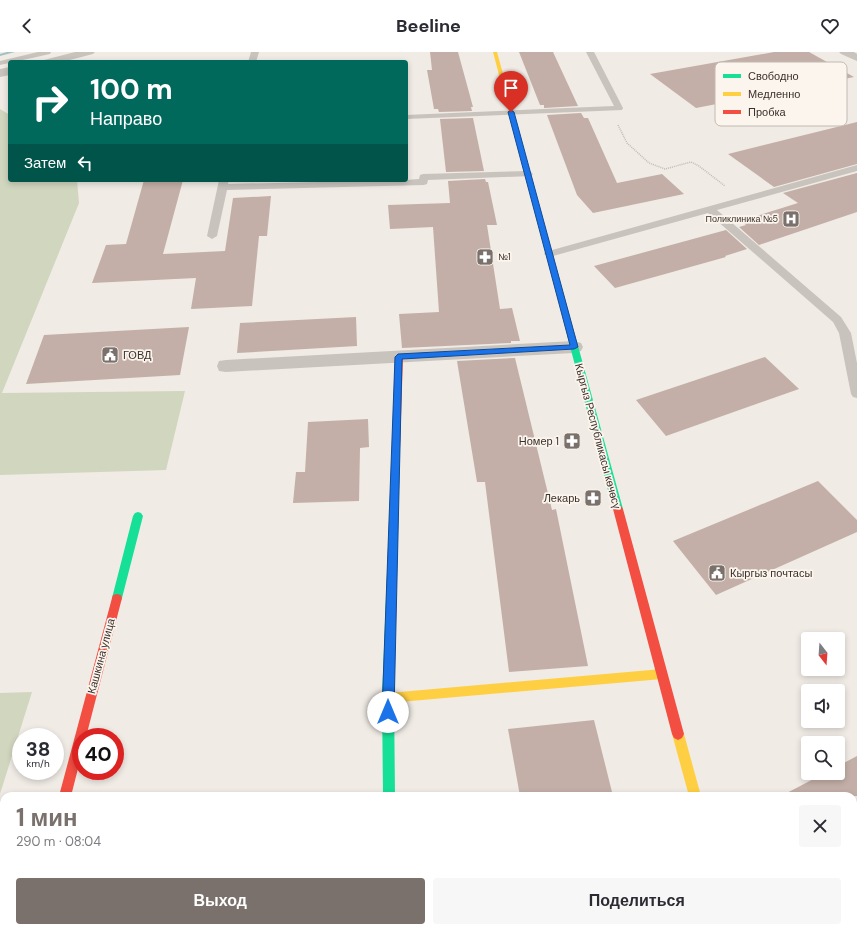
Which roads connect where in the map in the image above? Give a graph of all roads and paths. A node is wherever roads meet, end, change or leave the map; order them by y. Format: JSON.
{"nodes":[{"id":1,"x":47,"y":52,"type":"edge"},
{"id":2,"x":89,"y":52,"type":"edge"},
{"id":3,"x":495,"y":52,"type":"edge"},
{"id":4,"x":590,"y":52,"type":"edge"},
{"id":5,"x":845,"y":52,"type":"edge"},
{"id":6,"x":857,"y":58,"type":"edge"},
{"id":7,"x":13,"y":60,"type":"edge"},
{"id":8,"x":56,"y":60,"type":"edge"},
{"id":9,"x":610,"y":109,"type":"junction"},
{"id":10,"x":511,"y":112,"type":"junction"},
{"id":11,"x":408,"y":117,"type":"edge"},
{"id":12,"x":857,"y":168,"type":"edge"},
{"id":13,"x":528,"y":174,"type":"junction"},
{"id":14,"x":223,"y":184,"type":"edge"},
{"id":15,"x":744,"y":200,"type":"junction"},
{"id":16,"x":710,"y":209,"type":"junction"},
{"id":17,"x":212,"y":236,"type":"dead end"},
{"id":18,"x":549,"y":254,"type":"junction"},
{"id":19,"x":574,"y":347,"type":"junction"},
{"id":20,"x":398,"y":357,"type":"junction"},
{"id":21,"x":226,"y":366,"type":"dead end"},
{"id":22,"x":857,"y":394,"type":"edge"},
{"id":23,"x":138,"y":516,"type":"dead end"},
{"id":24,"x":662,"y":674,"type":"junction"},
{"id":25,"x":388,"y":698,"type":"junction"},
{"id":26,"x":66,"y":792,"type":"edge"},
{"id":27,"x":389,"y":792,"type":"edge"},
{"id":28,"x":694,"y":792,"type":"edge"}],
"edges":[{"from":1,"to":7,"type":"lane"},
{"from":2,"to":8,"type":"street"},
{"from":3,"to":10,"type":"main road","name":"Кыргыз Республикасы көчөсү"},
{"from":4,"to":9,"type":"lane"},
{"from":5,"to":6,"type":"street"},
{"from":9,"to":10,"type":"lane"},
{"from":9,"to":15,"type":"path"},
{"from":10,"to":11,"type":"lane"},
{"from":10,"to":13,"type":"main road","name":"Кыргыз Республикасы көчөсү"},
{"from":12,"to":15,"type":"lane"},
{"from":13,"to":14,"type":"lane"},
{"from":13,"to":18,"type":"main road","name":"Кыргыз Республикасы көчөсү"},
{"from":14,"to":17,"type":"lane"},
{"from":15,"to":16,"type":"lane"},
{"from":16,"to":18,"type":"lane"},
{"from":16,"to":22,"type":"lane"},
{"from":18,"to":19,"type":"main road","name":"Кыргыз Республикасы көчөсү"},
{"from":19,"to":20,"type":"street"},
{"from":19,"to":24,"type":"main road","name":"Кыргыз Республикасы көчөсү"},
{"from":20,"to":21,"type":"street"},
{"from":20,"to":25,"type":"main road"},
{"from":23,"to":26,"type":"main road","name":"Кашкина улица"},
{"from":24,"to":25,"type":"main road"},
{"from":24,"to":28,"type":"main road","name":"Кыргыз Республикасы көчөсү"},
{"from":25,"to":27,"type":"main road"}]}
